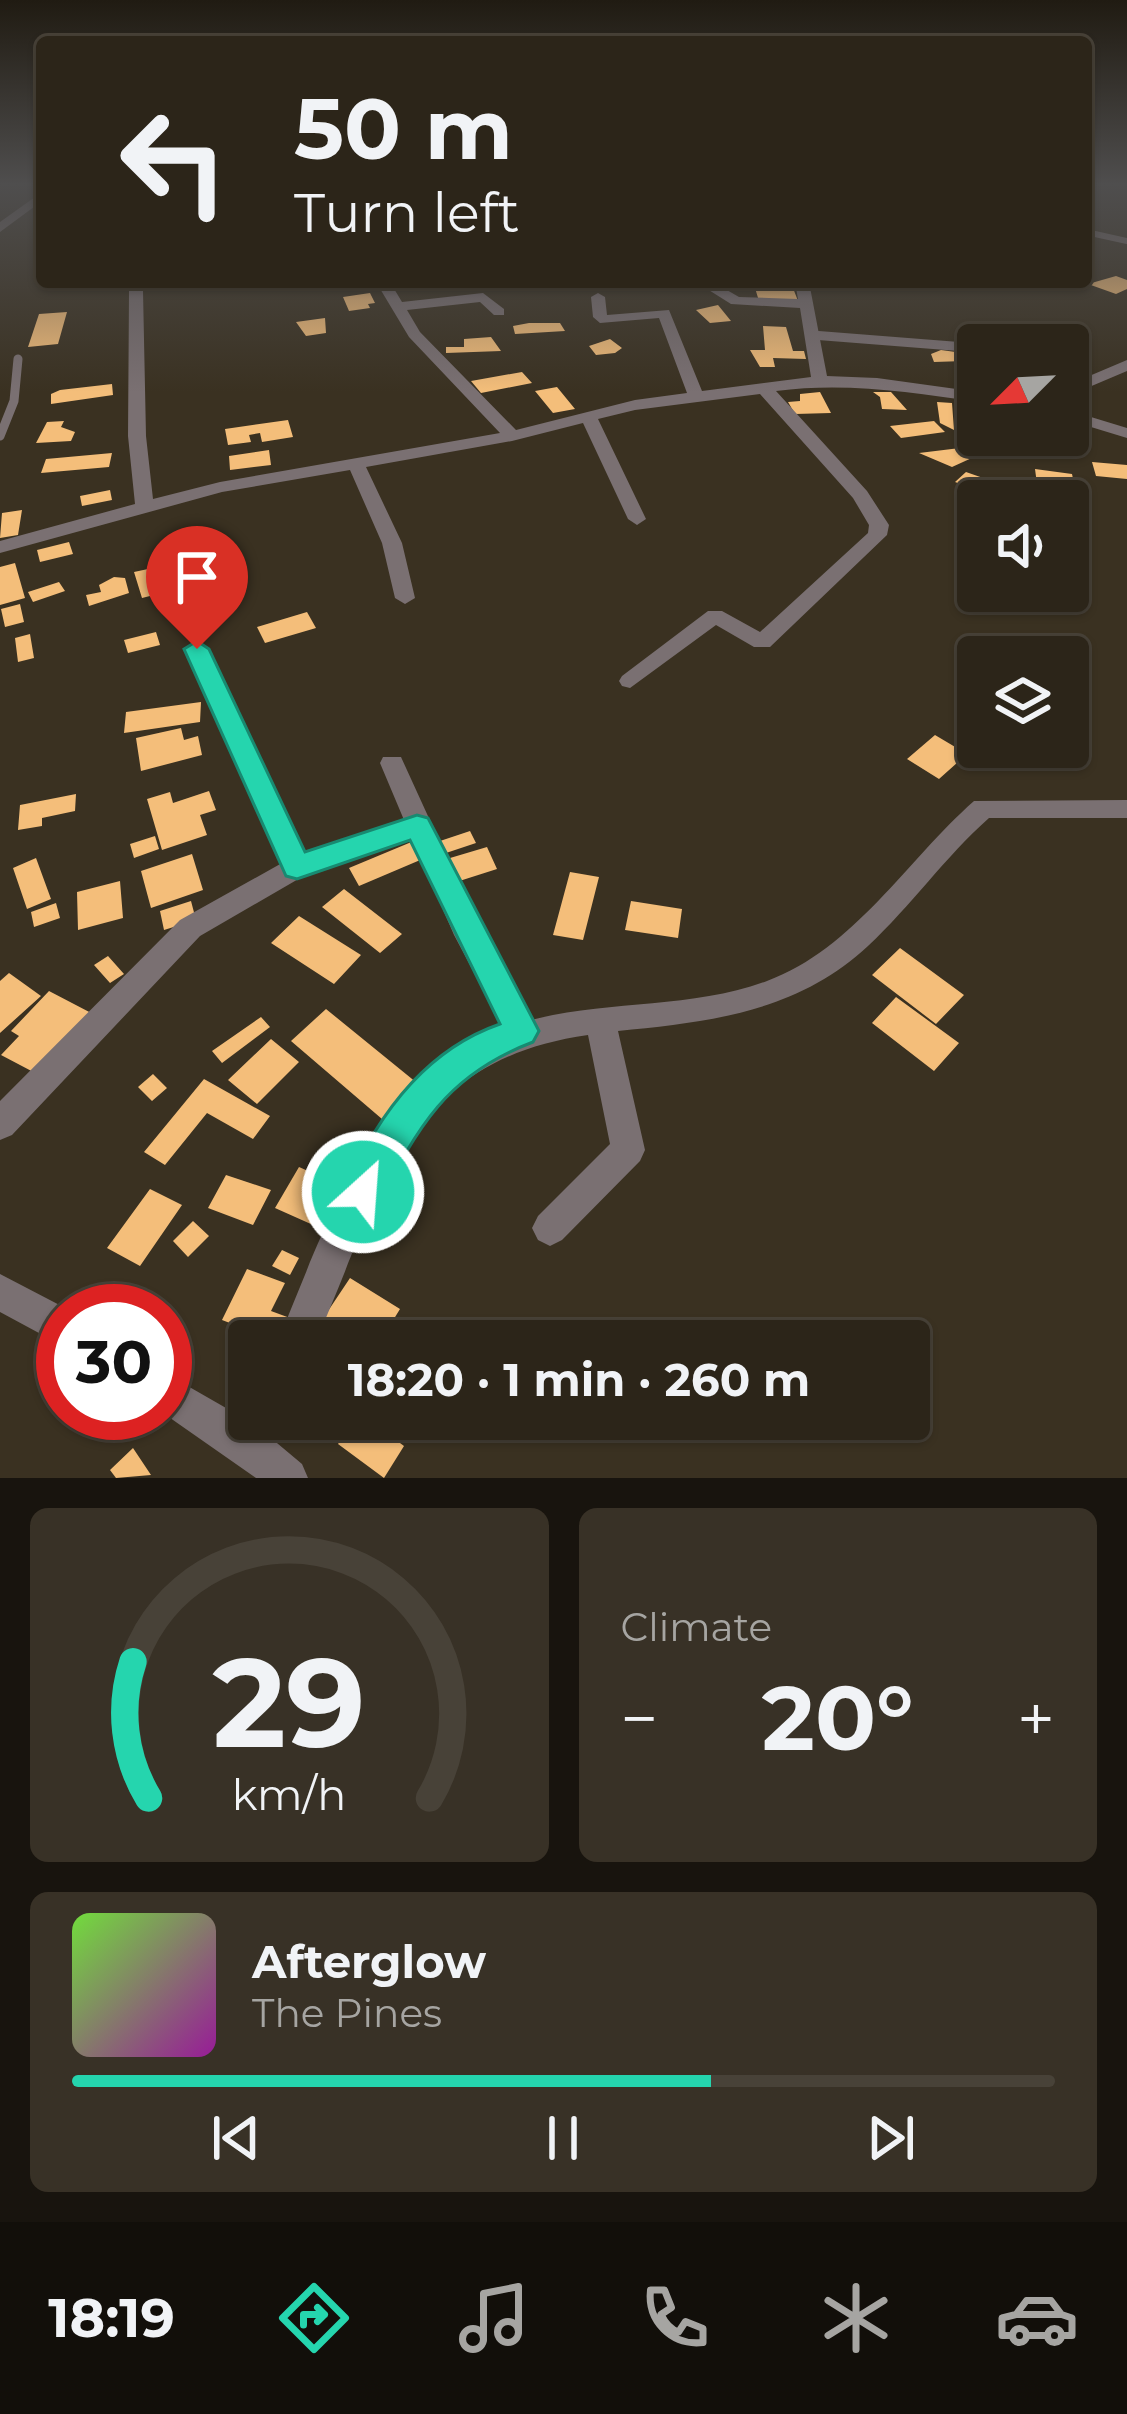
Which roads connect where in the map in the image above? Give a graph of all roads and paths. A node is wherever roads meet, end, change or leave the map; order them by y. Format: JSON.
{"nodes":[{"id":1,"x":385,"y":288,"type":"edge"},
{"id":2,"x":714,"y":288,"type":"edge"},
{"id":3,"x":802,"y":288,"type":"edge"},
{"id":4,"x":136,"y":291,"type":"dead end"},
{"id":5,"x":598,"y":298,"type":"dead end"},
{"id":6,"x":800,"y":306,"type":"junction"},
{"id":7,"x":397,"y":308,"type":"junction"},
{"id":8,"x":500,"y":312,"type":"dead end"},
{"id":9,"x":812,"y":335,"type":"junction"},
{"id":10,"x":957,"y":346,"type":"edge"},
{"id":11,"x":18,"y":359,"type":"dead end"},
{"id":12,"x":1127,"y":365,"type":"edge"},
{"id":13,"x":820,"y":381,"type":"junction"},
{"id":14,"x":1089,"y":382,"type":"edge"},
{"id":15,"x":765,"y":388,"type":"junction"},
{"id":16,"x":957,"y":395,"type":"edge"},
{"id":17,"x":696,"y":396,"type":"junction"},
{"id":18,"x":587,"y":416,"type":"junction"},
{"id":19,"x":1089,"y":421,"type":"edge"},
{"id":20,"x":1127,"y":433,"type":"edge"},
{"id":21,"x":0,"y":436,"type":"edge"},
{"id":22,"x":512,"y":436,"type":"junction"},
{"id":23,"x":355,"y":462,"type":"junction"},
{"id":24,"x":145,"y":508,"type":"junction"},
{"id":25,"x":637,"y":519,"type":"dead end"},
{"id":26,"x":0,"y":547,"type":"edge"},
{"id":27,"x":404,"y":598,"type":"dead end"},
{"id":28,"x":197,"y":649,"type":"dead end"},
{"id":29,"x":630,"y":681,"type":"dead end"},
{"id":30,"x":392,"y":763,"type":"dead end"},
{"id":31,"x":1127,"y":808,"type":"edge"},
{"id":32,"x":417,"y":826,"type":"junction"},
{"id":33,"x":297,"y":867,"type":"junction"},
{"id":34,"x":600,"y":1019,"type":"junction"},
{"id":35,"x":521,"y":1031,"type":"junction"},
{"id":36,"x":0,"y":1124,"type":"edge"},
{"id":37,"x":550,"y":1228,"type":"dead end"},
{"id":38,"x":0,"y":1292,"type":"edge"},
{"id":39,"x":36,"y":1312,"type":"edge"},
{"id":40,"x":306,"y":1320,"type":"edge"},
{"id":41,"x":192,"y":1404,"type":"edge"},
{"id":42,"x":228,"y":1420,"type":"edge"},
{"id":43,"x":260,"y":1440,"type":"edge"},
{"id":44,"x":288,"y":1478,"type":"edge"}],
"edges":[{"from":1,"to":7,"type":"street"},
{"from":2,"to":6,"type":"street"},
{"from":3,"to":6,"type":"street"},
{"from":4,"to":24,"type":"street"},
{"from":5,"to":17,"type":"street"},
{"from":6,"to":9,"type":"street"},
{"from":7,"to":8,"type":"street"},
{"from":7,"to":22,"type":"street"},
{"from":9,"to":10,"type":"lane"},
{"from":9,"to":13,"type":"street"},
{"from":11,"to":21,"type":"lane"},
{"from":12,"to":14,"type":"street"},
{"from":13,"to":15,"type":"street"},
{"from":13,"to":16,"type":"street"},
{"from":15,"to":17,"type":"street"},
{"from":15,"to":29,"type":"street"},
{"from":17,"to":18,"type":"street"},
{"from":18,"to":22,"type":"street"},
{"from":18,"to":25,"type":"street"},
{"from":19,"to":20,"type":"street"},
{"from":22,"to":23,"type":"street"},
{"from":23,"to":24,"type":"street"},
{"from":23,"to":27,"type":"street"},
{"from":24,"to":26,"type":"street"},
{"from":28,"to":33,"type":"street"},
{"from":30,"to":32,"type":"street"},
{"from":31,"to":34,"type":"street"},
{"from":32,"to":33,"type":"street"},
{"from":32,"to":35,"type":"street"},
{"from":33,"to":36,"type":"street"},
{"from":34,"to":35,"type":"street"},
{"from":34,"to":37,"type":"street"},
{"from":35,"to":40,"type":"street"},
{"from":38,"to":39,"type":"street"},
{"from":41,"to":42,"type":"street"},
{"from":43,"to":44,"type":"street"}]}
